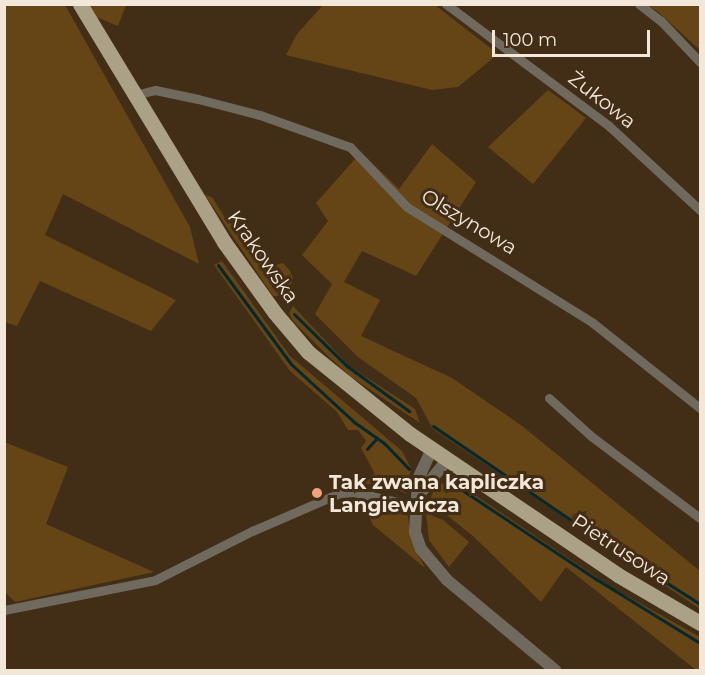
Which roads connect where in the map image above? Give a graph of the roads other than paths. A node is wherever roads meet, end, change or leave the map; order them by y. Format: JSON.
{"nodes":[{"id":1,"x":80,"y":4,"type":"edge"},
{"id":2,"x":446,"y":4,"type":"edge"},
{"id":3,"x":639,"y":4,"type":"edge"},
{"id":4,"x":700,"y":62,"type":"edge"},
{"id":5,"x":135,"y":95,"type":"junction"},
{"id":6,"x":700,"y":210,"type":"edge"},
{"id":7,"x":549,"y":398,"type":"dead end"},
{"id":8,"x":700,"y":408,"type":"edge"},
{"id":9,"x":432,"y":449,"type":"junction"},
{"id":10,"x":447,"y":460,"type":"junction"},
{"id":11,"x":416,"y":502,"type":"junction"},
{"id":12,"x":700,"y":518,"type":"edge"},
{"id":13,"x":4,"y":610,"type":"edge"},
{"id":14,"x":700,"y":623,"type":"edge"},
{"id":15,"x":555,"y":670,"type":"edge"}],
"edges":[{"from":1,"to":5,"type":"main road","name":"Krakowska"},
{"from":2,"to":6,"type":"street","name":"Żukowa"},
{"from":3,"to":4,"type":"street"},
{"from":5,"to":8,"type":"street","name":"Olszynowa"},
{"from":5,"to":9,"type":"main road","name":"Krakowska"},
{"from":7,"to":12,"type":"street"},
{"from":9,"to":10,"type":"main road","name":"Pietrusowa"},
{"from":9,"to":11,"type":"street"},
{"from":10,"to":11,"type":"street"},
{"from":10,"to":14,"type":"main road","name":"Pietrusowa"},
{"from":11,"to":13,"type":"street"},
{"from":11,"to":15,"type":"street"}]}
